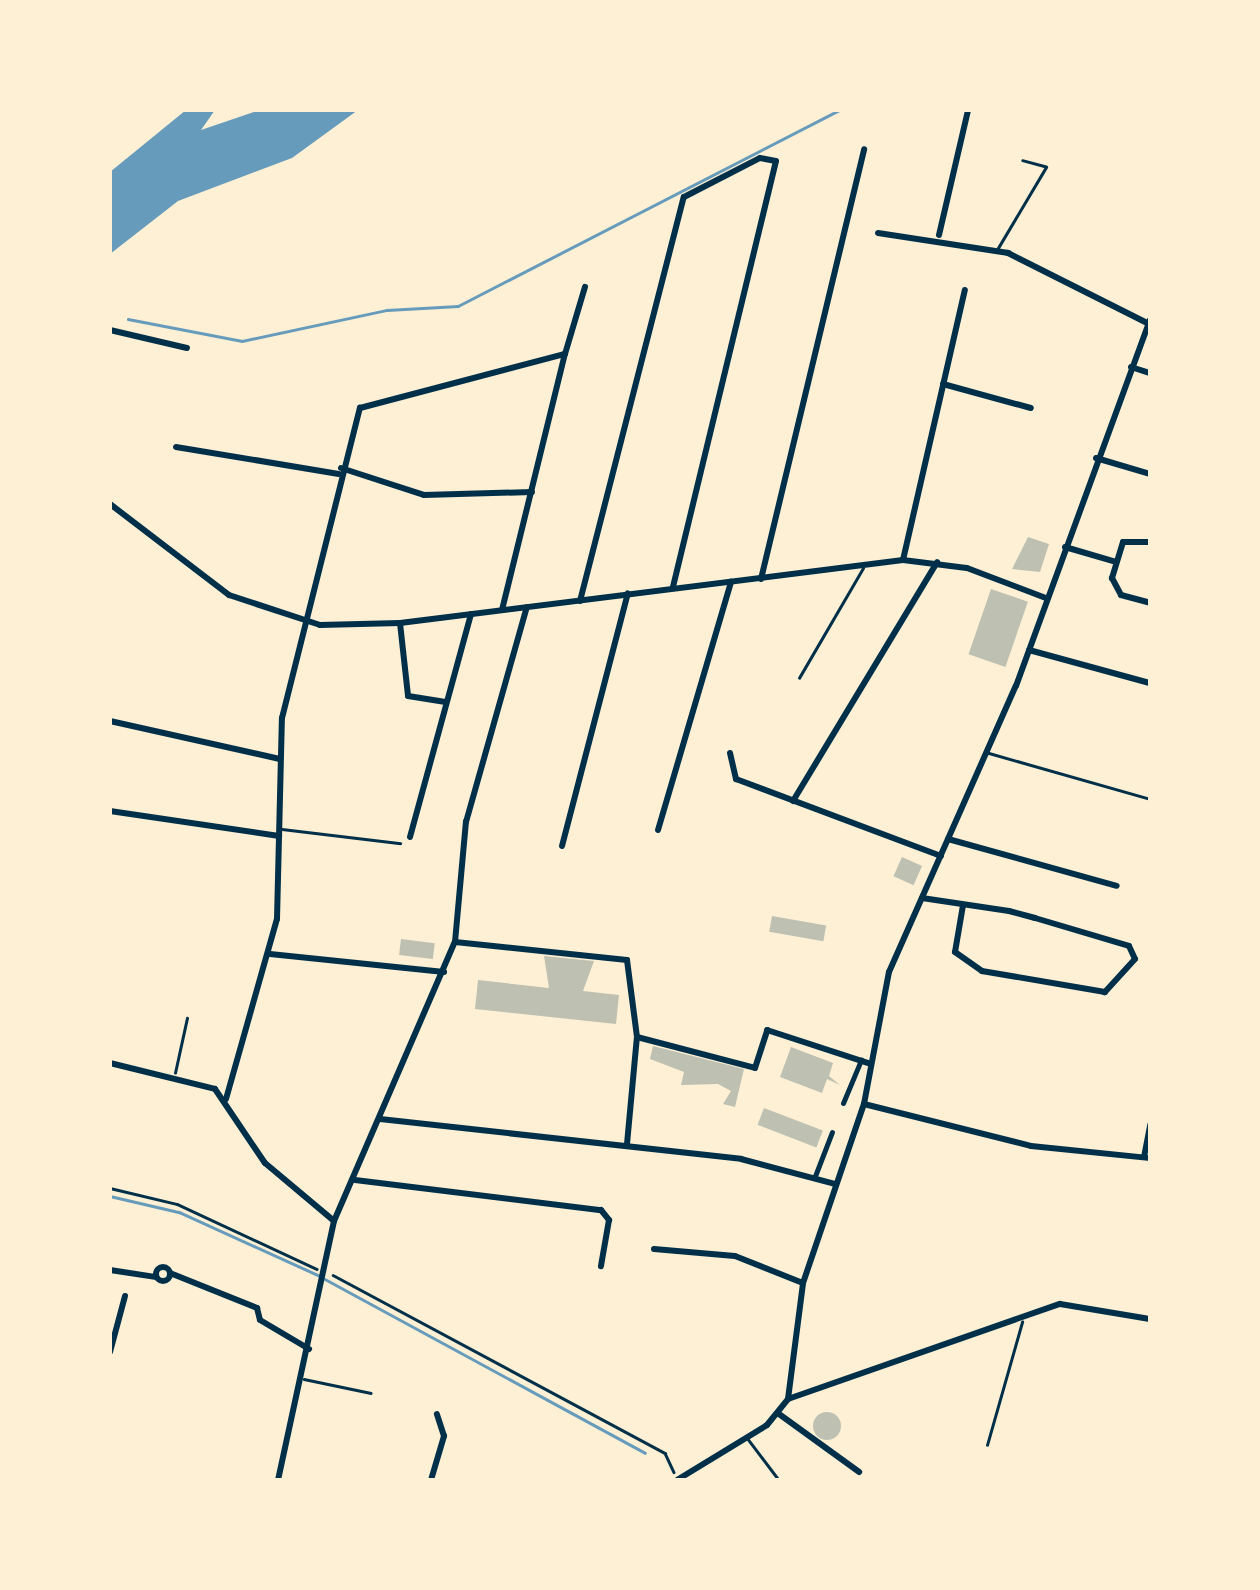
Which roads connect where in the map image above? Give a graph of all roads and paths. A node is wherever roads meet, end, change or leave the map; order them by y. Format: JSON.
{"nodes":[{"id":1,"x":968,"y":110,"type":"edge"},
{"id":2,"x":864,"y":149,"type":"dead end"},
{"id":3,"x":1023,"y":161,"type":"dead end"},
{"id":4,"x":878,"y":233,"type":"dead end"},
{"id":5,"x":938,"y":235,"type":"junction"},
{"id":6,"x":998,"y":249,"type":"junction"},
{"id":7,"x":585,"y":287,"type":"dead end"},
{"id":8,"x":966,"y":290,"type":"dead end"},
{"id":9,"x":1149,"y":322,"type":"edge"},
{"id":10,"x":110,"y":330,"type":"edge"},
{"id":11,"x":187,"y":348,"type":"dead end"},
{"id":12,"x":565,"y":354,"type":"junction"},
{"id":13,"x":1131,"y":367,"type":"junction"},
{"id":14,"x":1150,"y":372,"type":"edge"},
{"id":15,"x":943,"y":384,"type":"junction"},
{"id":16,"x":1031,"y":408,"type":"dead end"},
{"id":17,"x":176,"y":447,"type":"dead end"},
{"id":18,"x":1096,"y":458,"type":"junction"},
{"id":19,"x":340,"y":471,"type":"junction"},
{"id":20,"x":1150,"y":474,"type":"edge"},
{"id":21,"x":532,"y":492,"type":"junction"},
{"id":22,"x":110,"y":504,"type":"edge"},
{"id":23,"x":1150,"y":542,"type":"edge"},
{"id":24,"x":1065,"y":547,"type":"junction"},
{"id":25,"x":903,"y":560,"type":"junction"},
{"id":26,"x":937,"y":562,"type":"junction"},
{"id":27,"x":1117,"y":562,"type":"junction"},
{"id":28,"x":867,"y":563,"type":"junction"},
{"id":29,"x":761,"y":579,"type":"junction"},
{"id":30,"x":730,"y":582,"type":"junction"},
{"id":31,"x":673,"y":588,"type":"junction"},
{"id":32,"x":628,"y":594,"type":"junction"},
{"id":33,"x":1047,"y":598,"type":"junction"},
{"id":34,"x":580,"y":601,"type":"junction"},
{"id":35,"x":1150,"y":603,"type":"edge"},
{"id":36,"x":527,"y":607,"type":"junction"},
{"id":37,"x":502,"y":611,"type":"junction"},
{"id":38,"x":471,"y":614,"type":"junction"},
{"id":39,"x":304,"y":623,"type":"junction"},
{"id":40,"x":400,"y":623,"type":"junction"},
{"id":41,"x":1029,"y":650,"type":"junction"},
{"id":42,"x":798,"y":678,"type":"dead end"},
{"id":43,"x":1150,"y":683,"type":"edge"},
{"id":44,"x":446,"y":702,"type":"junction"},
{"id":45,"x":110,"y":721,"type":"edge"},
{"id":46,"x":730,"y":753,"type":"dead end"},
{"id":47,"x":988,"y":753,"type":"junction"},
{"id":48,"x":280,"y":758,"type":"junction"},
{"id":49,"x":1150,"y":799,"type":"edge"},
{"id":50,"x":794,"y":800,"type":"junction"},
{"id":51,"x":110,"y":811,"type":"edge"},
{"id":52,"x":658,"y":830,"type":"dead end"},
{"id":53,"x":279,"y":832,"type":"junction"},
{"id":54,"x":410,"y":838,"type":"dead end"},
{"id":55,"x":948,"y":839,"type":"junction"},
{"id":56,"x":400,"y":842,"type":"dead end"},
{"id":57,"x":562,"y":846,"type":"dead end"},
{"id":58,"x":940,"y":856,"type":"junction"},
{"id":59,"x":1117,"y":886,"type":"dead end"},
{"id":60,"x":922,"y":898,"type":"junction"},
{"id":61,"x":963,"y":905,"type":"junction"},
{"id":62,"x":455,"y":942,"type":"junction"},
{"id":63,"x":270,"y":954,"type":"junction"},
{"id":64,"x":444,"y":972,"type":"junction"},
{"id":65,"x":188,"y":1018,"type":"dead end"},
{"id":66,"x":637,"y":1037,"type":"junction"},
{"id":67,"x":861,"y":1060,"type":"junction"},
{"id":68,"x":110,"y":1063,"type":"edge"},
{"id":69,"x":871,"y":1064,"type":"junction"},
{"id":70,"x":174,"y":1073,"type":"junction"},
{"id":71,"x":226,"y":1099,"type":"junction"},
{"id":72,"x":843,"y":1103,"type":"dead end"},
{"id":73,"x":864,"y":1104,"type":"junction"},
{"id":74,"x":380,"y":1120,"type":"junction"},
{"id":75,"x":1150,"y":1125,"type":"edge"},
{"id":76,"x":832,"y":1132,"type":"dead end"},
{"id":77,"x":628,"y":1144,"type":"junction"},
{"id":78,"x":1147,"y":1158,"type":"edge"},
{"id":79,"x":814,"y":1176,"type":"junction"},
{"id":80,"x":355,"y":1180,"type":"junction"},
{"id":81,"x":835,"y":1184,"type":"junction"},
{"id":82,"x":110,"y":1188,"type":"edge"},
{"id":83,"x":334,"y":1221,"type":"junction"},
{"id":84,"x":654,"y":1248,"type":"dead end"},
{"id":85,"x":601,"y":1266,"type":"dead end"},
{"id":86,"x":110,"y":1270,"type":"edge"},
{"id":87,"x":326,"y":1276,"type":"junction"},
{"id":88,"x":804,"y":1282,"type":"junction"},
{"id":89,"x":125,"y":1296,"type":"dead end"},
{"id":90,"x":1020,"y":1317,"type":"junction"},
{"id":91,"x":1150,"y":1319,"type":"edge"},
{"id":92,"x":309,"y":1350,"type":"junction"},
{"id":93,"x":110,"y":1352,"type":"edge"},
{"id":94,"x":302,"y":1378,"type":"junction"},
{"id":95,"x":371,"y":1393,"type":"dead end"},
{"id":96,"x":788,"y":1399,"type":"junction"},
{"id":97,"x":437,"y":1414,"type":"dead end"},
{"id":98,"x":779,"y":1414,"type":"junction"},
{"id":99,"x":747,"y":1438,"type":"junction"},
{"id":100,"x":988,"y":1445,"type":"dead end"},
{"id":101,"x":859,"y":1472,"type":"dead end"},
{"id":102,"x":676,"y":1477,"type":"edge"},
{"id":103,"x":278,"y":1480,"type":"edge"},
{"id":104,"x":431,"y":1480,"type":"edge"},
{"id":105,"x":779,"y":1480,"type":"edge"}],
"edges":[{"from":1,"to":5,"type":"street"},
{"from":2,"to":29,"type":"street"},
{"from":3,"to":6,"type":"lane"},
{"from":4,"to":5,"type":"street"},
{"from":5,"to":6,"type":"street"},
{"from":6,"to":9,"type":"street"},
{"from":7,"to":12,"type":"street"},
{"from":8,"to":15,"type":"street"},
{"from":9,"to":13,"type":"street"},
{"from":10,"to":11,"type":"street"},
{"from":12,"to":19,"type":"street"},
{"from":12,"to":21,"type":"street"},
{"from":13,"to":14,"type":"street"},
{"from":13,"to":18,"type":"street"},
{"from":15,"to":16,"type":"street"},
{"from":15,"to":25,"type":"street"},
{"from":17,"to":19,"type":"street"},
{"from":18,"to":20,"type":"street"},
{"from":18,"to":24,"type":"street"},
{"from":19,"to":21,"type":"street"},
{"from":19,"to":39,"type":"street"},
{"from":21,"to":37,"type":"street"},
{"from":22,"to":39,"type":"street"},
{"from":23,"to":27,"type":"street"},
{"from":24,"to":27,"type":"street"},
{"from":24,"to":33,"type":"street"},
{"from":25,"to":26,"type":"street"},
{"from":25,"to":28,"type":"street"},
{"from":26,"to":33,"type":"street"},
{"from":26,"to":50,"type":"street"},
{"from":27,"to":35,"type":"street"},
{"from":28,"to":29,"type":"street"},
{"from":28,"to":42,"type":"lane"},
{"from":29,"to":30,"type":"street"},
{"from":30,"to":31,"type":"street"},
{"from":30,"to":52,"type":"street"},
{"from":31,"to":32,"type":"street"},
{"from":31,"to":34,"type":"street"},
{"from":32,"to":34,"type":"street"},
{"from":32,"to":57,"type":"street"},
{"from":33,"to":41,"type":"street"},
{"from":34,"to":36,"type":"street"},
{"from":36,"to":37,"type":"street"},
{"from":36,"to":62,"type":"street"},
{"from":37,"to":38,"type":"street"},
{"from":38,"to":40,"type":"street"},
{"from":38,"to":44,"type":"street"},
{"from":39,"to":40,"type":"street"},
{"from":39,"to":48,"type":"street"},
{"from":40,"to":44,"type":"street"},
{"from":41,"to":43,"type":"street"},
{"from":41,"to":47,"type":"street"},
{"from":44,"to":54,"type":"street"},
{"from":45,"to":48,"type":"street"},
{"from":46,"to":50,"type":"street"},
{"from":47,"to":49,"type":"lane"},
{"from":47,"to":55,"type":"street"},
{"from":48,"to":53,"type":"street"},
{"from":50,"to":58,"type":"street"},
{"from":51,"to":53,"type":"street"},
{"from":53,"to":56,"type":"lane"},
{"from":53,"to":63,"type":"street"},
{"from":55,"to":58,"type":"street"},
{"from":55,"to":59,"type":"street"},
{"from":58,"to":60,"type":"street"},
{"from":60,"to":61,"type":"street"},
{"from":60,"to":69,"type":"street"},
{"from":61,"to":61,"type":"street"},
{"from":62,"to":64,"type":"street"},
{"from":62,"to":66,"type":"street"},
{"from":63,"to":64,"type":"street"},
{"from":63,"to":71,"type":"street"},
{"from":64,"to":74,"type":"street"},
{"from":65,"to":70,"type":"lane"},
{"from":66,"to":67,"type":"street"},
{"from":66,"to":77,"type":"street"},
{"from":67,"to":69,"type":"street"},
{"from":67,"to":72,"type":"street"},
{"from":68,"to":70,"type":"street"},
{"from":69,"to":73,"type":"street"},
{"from":70,"to":71,"type":"street"},
{"from":71,"to":83,"type":"street"},
{"from":73,"to":78,"type":"street"},
{"from":73,"to":81,"type":"street"},
{"from":74,"to":77,"type":"street"},
{"from":74,"to":80,"type":"street"},
{"from":75,"to":78,"type":"street"},
{"from":76,"to":79,"type":"street"},
{"from":77,"to":79,"type":"street"},
{"from":79,"to":81,"type":"street"},
{"from":80,"to":83,"type":"street"},
{"from":80,"to":85,"type":"street"},
{"from":81,"to":88,"type":"street"},
{"from":82,"to":87,"type":"path"},
{"from":83,"to":87,"type":"street"},
{"from":84,"to":88,"type":"street"},
{"from":86,"to":92,"type":"street"},
{"from":87,"to":92,"type":"street"},
{"from":87,"to":102,"type":"path"},
{"from":88,"to":96,"type":"street"},
{"from":89,"to":93,"type":"street"},
{"from":90,"to":91,"type":"street"},
{"from":90,"to":96,"type":"street"},
{"from":90,"to":100,"type":"lane"},
{"from":92,"to":94,"type":"street"},
{"from":94,"to":95,"type":"lane"},
{"from":94,"to":103,"type":"street"},
{"from":96,"to":98,"type":"street"},
{"from":97,"to":104,"type":"street"},
{"from":98,"to":99,"type":"street"},
{"from":98,"to":101,"type":"street"},
{"from":99,"to":102,"type":"street"},
{"from":99,"to":105,"type":"lane"}]}
